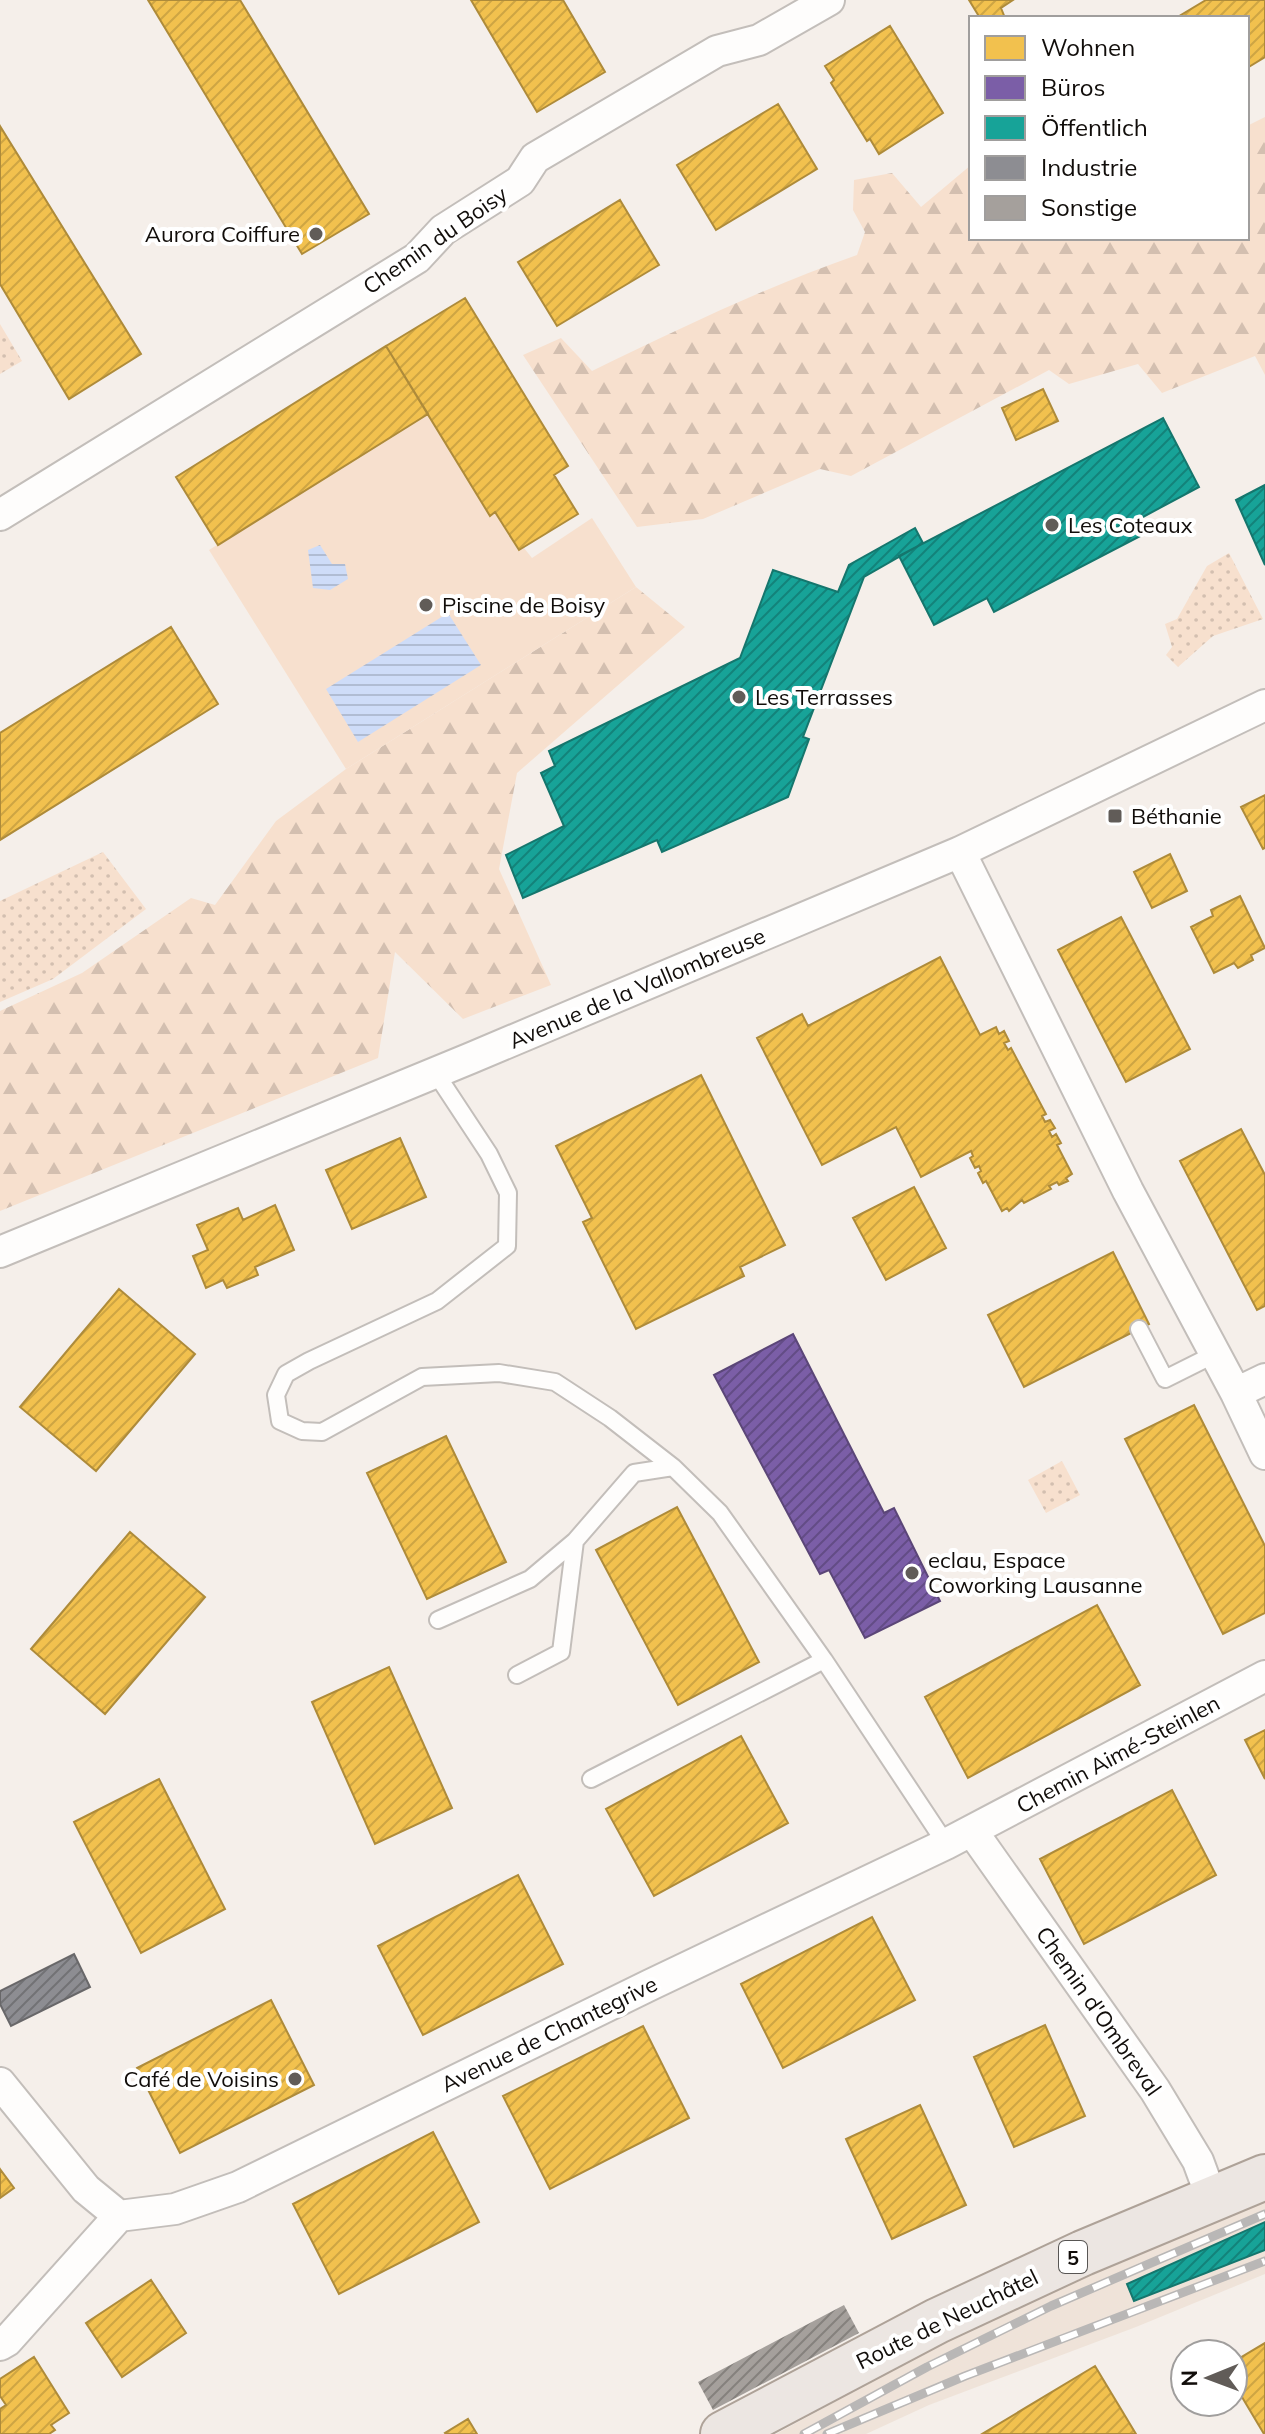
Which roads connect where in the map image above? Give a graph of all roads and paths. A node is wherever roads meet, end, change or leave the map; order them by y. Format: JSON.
{"nodes":[{"id":1,"x":829,"y":0,"type":"edge"},
{"id":2,"x":0,"y":515,"type":"edge"},
{"id":3,"x":1265,"y":705,"type":"edge"},
{"id":4,"x":960,"y":852,"type":"junction"},
{"id":5,"x":435,"y":1072,"type":"junction"},
{"id":6,"x":0,"y":1252,"type":"edge"},
{"id":7,"x":1139,"y":1329,"type":"dead end"},
{"id":8,"x":1213,"y":1355,"type":"junction"},
{"id":9,"x":1265,"y":1379,"type":"edge"},
{"id":10,"x":1236,"y":1393,"type":"junction"},
{"id":11,"x":1265,"y":1454,"type":"edge"},
{"id":12,"x":673,"y":1467,"type":"junction"},
{"id":13,"x":575,"y":1541,"type":"junction"},
{"id":14,"x":438,"y":1620,"type":"dead end"},
{"id":15,"x":824,"y":1660,"type":"junction"},
{"id":16,"x":517,"y":1675,"type":"dead end"},
{"id":17,"x":1265,"y":1676,"type":"edge"},
{"id":18,"x":591,"y":1779,"type":"dead end"},
{"id":19,"x":959,"y":1838,"type":"junction"},
{"id":20,"x":0,"y":2083,"type":"edge"},
{"id":21,"x":1265,"y":2177,"type":"edge"},
{"id":22,"x":1212,"y":2199,"type":"junction"},
{"id":23,"x":119,"y":2216,"type":"junction"},
{"id":24,"x":0,"y":2345,"type":"edge"},
{"id":25,"x":723,"y":2434,"type":"edge"}],
"edges":[{"from":1,"to":2,"type":"street","name":"Chemin du Boisy"},
{"from":3,"to":4,"type":"street","name":"Avenue de la Vallombreuse"},
{"from":4,"to":5,"type":"street","name":"Avenue de la Vallombreuse"},
{"from":4,"to":8,"type":"street"},
{"from":5,"to":6,"type":"street","name":"Avenue de la Vallombreuse"},
{"from":5,"to":12,"type":"lane","name":"Chemin d'Ombreval"},
{"from":7,"to":8,"type":"lane"},
{"from":8,"to":10,"type":"street"},
{"from":9,"to":10,"type":"street"},
{"from":10,"to":11,"type":"street"},
{"from":12,"to":13,"type":"lane"},
{"from":12,"to":15,"type":"lane","name":"Chemin d'Ombreval"},
{"from":13,"to":14,"type":"lane"},
{"from":13,"to":16,"type":"lane"},
{"from":15,"to":18,"type":"lane"},
{"from":15,"to":19,"type":"lane","name":"Chemin d'Ombreval"},
{"from":17,"to":19,"type":"street","name":"Chemin Aimé-Steinlen"},
{"from":19,"to":22,"type":"street","name":"Chemin d'Ombreval"},
{"from":19,"to":23,"type":"street","name":"Avenue de Chantegrive"},
{"from":20,"to":23,"type":"street"},
{"from":21,"to":22,"type":"main road","name":"Route de Neuchâtel","number":"5"},
{"from":22,"to":25,"type":"main road","name":"Route de Neuchâtel","number":"5"},
{"from":23,"to":24,"type":"street"}]}
